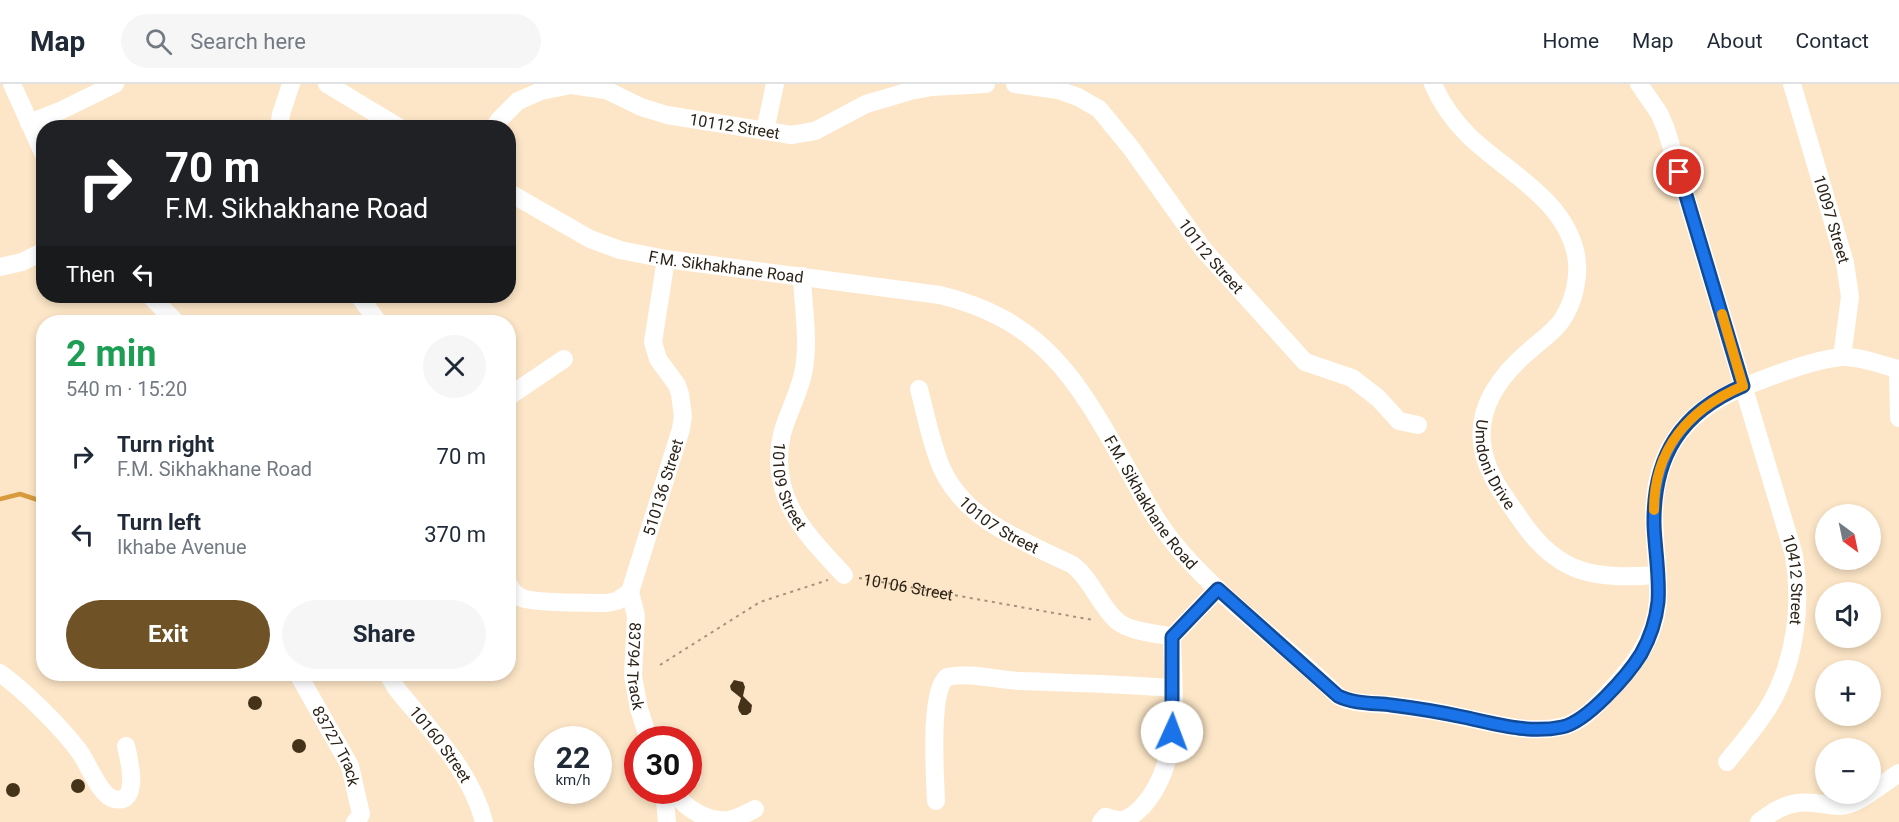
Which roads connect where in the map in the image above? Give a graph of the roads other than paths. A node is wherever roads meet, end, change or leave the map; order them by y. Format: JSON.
{"nodes":[{"id":1,"x":12,"y":84,"type":"edge"},
{"id":2,"x":115,"y":84,"type":"edge"},
{"id":3,"x":291,"y":84,"type":"edge"},
{"id":4,"x":327,"y":84,"type":"edge"},
{"id":5,"x":775,"y":84,"type":"edge"},
{"id":6,"x":986,"y":84,"type":"edge"},
{"id":7,"x":1015,"y":84,"type":"edge"},
{"id":8,"x":1433,"y":84,"type":"edge"},
{"id":9,"x":1640,"y":84,"type":"edge"},
{"id":10,"x":1792,"y":84,"type":"edge"},
{"id":11,"x":36,"y":120,"type":"edge"},
{"id":12,"x":37,"y":120,"type":"edge"},
{"id":13,"x":280,"y":120,"type":"edge"},
{"id":14,"x":387,"y":120,"type":"edge"},
{"id":15,"x":499,"y":120,"type":"edge"},
{"id":16,"x":29,"y":123,"type":"junction"},
{"id":17,"x":765,"y":131,"type":"junction"},
{"id":18,"x":36,"y":138,"type":"edge"},
{"id":19,"x":516,"y":197,"type":"edge"},
{"id":20,"x":36,"y":255,"type":"edge"},
{"id":21,"x":666,"y":259,"type":"junction"},
{"id":22,"x":0,"y":267,"type":"edge"},
{"id":23,"x":802,"y":276,"type":"junction"},
{"id":24,"x":157,"y":303,"type":"edge"},
{"id":25,"x":169,"y":315,"type":"edge"},
{"id":26,"x":1842,"y":357,"type":"junction"},
{"id":27,"x":564,"y":359,"type":"dead end"},
{"id":28,"x":1899,"y":370,"type":"edge"},
{"id":29,"x":1743,"y":386,"type":"junction"},
{"id":30,"x":919,"y":389,"type":"dead end"},
{"id":31,"x":516,"y":392,"type":"edge"},
{"id":32,"x":1899,"y":418,"type":"edge"},
{"id":33,"x":1418,"y":425,"type":"dead end"},
{"id":34,"x":844,"y":575,"type":"road end"},
{"id":35,"x":1657,"y":575,"type":"junction"},
{"id":36,"x":1218,"y":589,"type":"junction"},
{"id":37,"x":630,"y":592,"type":"junction"},
{"id":38,"x":516,"y":594,"type":"edge"},
{"id":39,"x":1172,"y":637,"type":"junction"},
{"id":40,"x":0,"y":673,"type":"edge"},
{"id":41,"x":302,"y":681,"type":"edge"},
{"id":42,"x":392,"y":681,"type":"edge"},
{"id":43,"x":1173,"y":688,"type":"junction"},
{"id":44,"x":646,"y":726,"type":"edge"},
{"id":45,"x":126,"y":746,"type":"dead end"},
{"id":46,"x":1727,"y":762,"type":"dead end"},
{"id":47,"x":1899,"y":773,"type":"edge"},
{"id":48,"x":1881,"y":785,"type":"edge"},
{"id":49,"x":936,"y":801,"type":"dead end"},
{"id":50,"x":665,"y":804,"type":"edge"},
{"id":51,"x":682,"y":804,"type":"edge"},
{"id":52,"x":1852,"y":804,"type":"edge"},
{"id":53,"x":755,"y":809,"type":"dead end"},
{"id":54,"x":355,"y":822,"type":"edge"},
{"id":55,"x":484,"y":822,"type":"edge"},
{"id":56,"x":667,"y":822,"type":"edge"},
{"id":57,"x":1101,"y":822,"type":"edge"},
{"id":58,"x":1760,"y":822,"type":"edge"}],
"edges":[{"from":1,"to":16,"type":"street"},
{"from":2,"to":12,"type":"street"},
{"from":3,"to":13,"type":"street"},
{"from":4,"to":14,"type":"street"},
{"from":5,"to":17,"type":"street"},
{"from":6,"to":17,"type":"street","name":"10112 Street"},
{"from":7,"to":33,"type":"street","name":"10112 Street"},
{"from":8,"to":35,"type":"street","name":"Umdoni Drive"},
{"from":9,"to":29,"type":"street","name":"10412 Street"},
{"from":10,"to":26,"type":"street","name":"10097 Street"},
{"from":11,"to":16,"type":"street"},
{"from":15,"to":17,"type":"street","name":"10112 Street"},
{"from":16,"to":18,"type":"street"},
{"from":19,"to":21,"type":"street","name":"F.M. Sikhakhane Road"},
{"from":20,"to":22,"type":"street"},
{"from":21,"to":23,"type":"street","name":"F.M. Sikhakhane Road"},
{"from":21,"to":37,"type":"street","name":"510136 Street"},
{"from":23,"to":34,"type":"street","name":"10109 Street"},
{"from":23,"to":36,"type":"street","name":"F.M. Sikhakhane Road"},
{"from":24,"to":25,"type":"street"},
{"from":26,"to":28,"type":"street","name":"F.M. Sikhakhane Road"},
{"from":26,"to":29,"type":"street","name":"F.M. Sikhakhane Road"},
{"from":27,"to":31,"type":"street"},
{"from":28,"to":32,"type":"street"},
{"from":29,"to":35,"type":"street","name":"F.M. Sikhakhane Road"},
{"from":29,"to":46,"type":"street","name":"10412 Street"},
{"from":30,"to":39,"type":"street","name":"10107 Street"},
{"from":35,"to":36,"type":"street","name":"F.M. Sikhakhane Road"},
{"from":36,"to":39,"type":"street"},
{"from":37,"to":38,"type":"street"},
{"from":37,"to":44,"type":"street","name":"83794 Track"},
{"from":39,"to":43,"type":"street"},
{"from":40,"to":45,"type":"street"},
{"from":41,"to":54,"type":"street","name":"83727 Track"},
{"from":42,"to":55,"type":"street","name":"10160 Street"},
{"from":43,"to":49,"type":"street"},
{"from":43,"to":57,"type":"street"},
{"from":47,"to":48,"type":"street"},
{"from":50,"to":56,"type":"street"},
{"from":51,"to":53,"type":"street"},
{"from":52,"to":58,"type":"street"}]}
